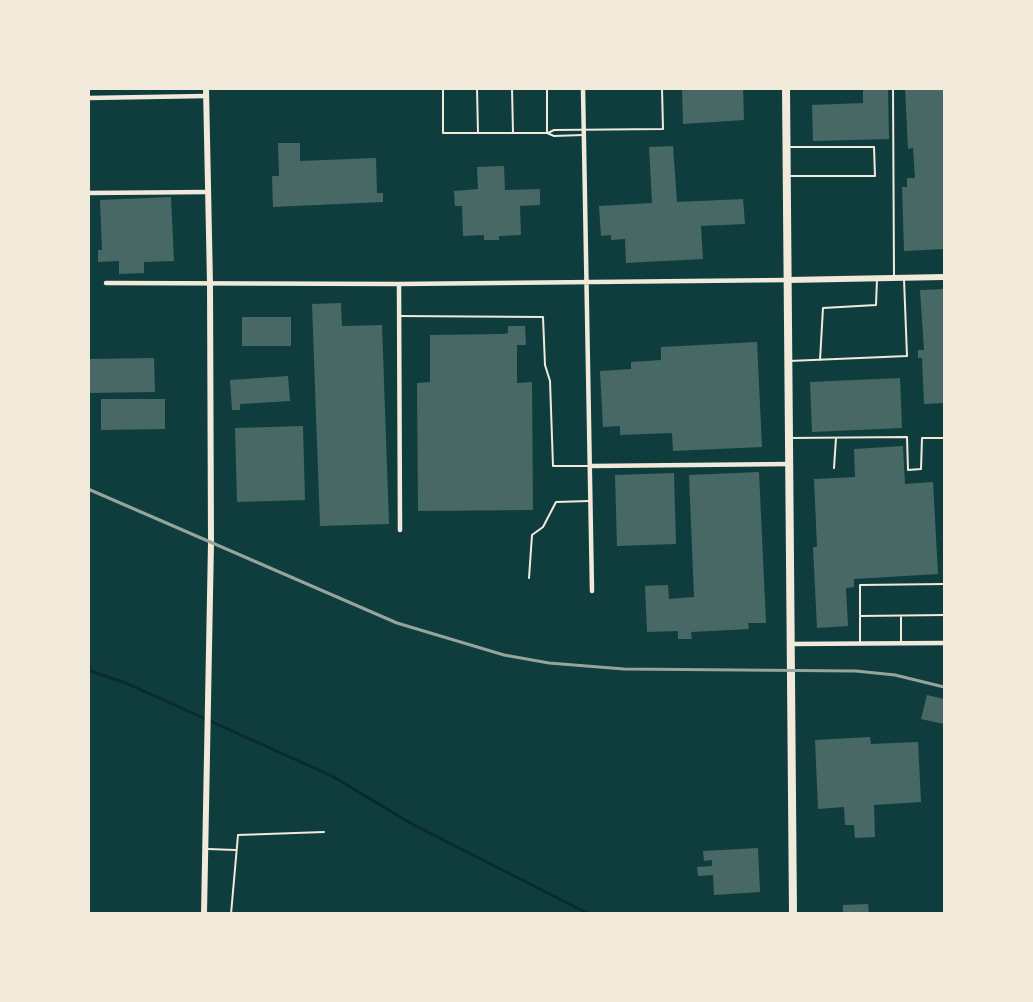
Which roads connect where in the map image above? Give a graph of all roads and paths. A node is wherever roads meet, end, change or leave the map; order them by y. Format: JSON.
{"nodes":[{"id":1,"x":265,"y":88,"type":"edge"},
{"id":2,"x":441,"y":88,"type":"edge"},
{"id":3,"x":477,"y":88,"type":"edge"},
{"id":4,"x":512,"y":88,"type":"edge"},
{"id":5,"x":547,"y":88,"type":"edge"},
{"id":6,"x":583,"y":88,"type":"edge"},
{"id":7,"x":662,"y":88,"type":"edge"},
{"id":8,"x":786,"y":88,"type":"edge"},
{"id":9,"x":893,"y":88,"type":"edge"},
{"id":10,"x":206,"y":92,"type":"edge"},
{"id":11,"x":88,"y":98,"type":"edge"},
{"id":12,"x":584,"y":132,"type":"junction"},
{"id":13,"x":478,"y":133,"type":"junction"},
{"id":14,"x":513,"y":133,"type":"junction"},
{"id":15,"x":547,"y":133,"type":"junction"},
{"id":16,"x":787,"y":147,"type":"junction"},
{"id":17,"x":787,"y":176,"type":"junction"},
{"id":18,"x":208,"y":192,"type":"junction"},
{"id":19,"x":88,"y":193,"type":"edge"},
{"id":20,"x":945,"y":277,"type":"edge"},
{"id":21,"x":904,"y":278,"type":"junction"},
{"id":22,"x":877,"y":279,"type":"junction"},
{"id":23,"x":894,"y":279,"type":"junction"},
{"id":24,"x":788,"y":280,"type":"junction"},
{"id":25,"x":589,"y":281,"type":"junction"},
{"id":26,"x":106,"y":283,"type":"dead end"},
{"id":27,"x":210,"y":284,"type":"junction"},
{"id":28,"x":399,"y":284,"type":"junction"},
{"id":29,"x":399,"y":316,"type":"junction"},
{"id":30,"x":820,"y":360,"type":"junction"},
{"id":31,"x":789,"y":361,"type":"junction"},
{"id":32,"x":790,"y":438,"type":"junction"},
{"id":33,"x":836,"y":438,"type":"junction"},
{"id":34,"x":945,"y":438,"type":"edge"},
{"id":35,"x":791,"y":464,"type":"junction"},
{"id":36,"x":592,"y":466,"type":"junction"},
{"id":37,"x":834,"y":468,"type":"dead end"},
{"id":38,"x":592,"y":501,"type":"junction"},
{"id":39,"x":400,"y":530,"type":"dead end"},
{"id":40,"x":529,"y":578,"type":"dead end"},
{"id":41,"x":945,"y":584,"type":"edge"},
{"id":42,"x":592,"y":591,"type":"dead end"},
{"id":43,"x":945,"y":615,"type":"edge"},
{"id":44,"x":860,"y":616,"type":"junction"},
{"id":45,"x":901,"y":616,"type":"junction"},
{"id":46,"x":860,"y":643,"type":"junction"},
{"id":47,"x":901,"y":643,"type":"junction"},
{"id":48,"x":945,"y":643,"type":"edge"},
{"id":49,"x":790,"y":644,"type":"junction"},
{"id":50,"x":324,"y":832,"type":"dead end"},
{"id":51,"x":205,"y":849,"type":"junction"},
{"id":52,"x":235,"y":850,"type":"junction"},
{"id":53,"x":204,"y":914,"type":"edge"},
{"id":54,"x":231,"y":914,"type":"edge"},
{"id":55,"x":793,"y":914,"type":"edge"}],
"edges":[{"from":1,"to":2,"type":"lane"},
{"from":2,"to":13,"type":"lane"},
{"from":3,"to":13,"type":"lane"},
{"from":4,"to":14,"type":"lane"},
{"from":5,"to":15,"type":"lane"},
{"from":6,"to":12,"type":"street"},
{"from":7,"to":12,"type":"lane"},
{"from":8,"to":16,"type":"main road"},
{"from":9,"to":23,"type":"lane"},
{"from":10,"to":11,"type":"street"},
{"from":10,"to":18,"type":"street"},
{"from":12,"to":15,"type":"lane"},
{"from":12,"to":15,"type":"lane"},
{"from":12,"to":25,"type":"street"},
{"from":13,"to":14,"type":"lane"},
{"from":14,"to":15,"type":"lane"},
{"from":16,"to":17,"type":"main road"},
{"from":16,"to":17,"type":"lane"},
{"from":17,"to":24,"type":"main road"},
{"from":18,"to":19,"type":"street"},
{"from":18,"to":27,"type":"street"},
{"from":20,"to":21,"type":"street"},
{"from":21,"to":23,"type":"street"},
{"from":21,"to":30,"type":"lane"},
{"from":22,"to":23,"type":"street"},
{"from":22,"to":24,"type":"street"},
{"from":22,"to":30,"type":"lane"},
{"from":24,"to":25,"type":"street"},
{"from":24,"to":31,"type":"main road"},
{"from":25,"to":28,"type":"street"},
{"from":25,"to":36,"type":"street"},
{"from":26,"to":27,"type":"street"},
{"from":27,"to":28,"type":"street"},
{"from":27,"to":51,"type":"street"},
{"from":28,"to":29,"type":"street"},
{"from":29,"to":36,"type":"lane"},
{"from":29,"to":39,"type":"street"},
{"from":30,"to":31,"type":"lane"},
{"from":31,"to":32,"type":"main road"},
{"from":32,"to":33,"type":"lane"},
{"from":32,"to":35,"type":"main road"},
{"from":33,"to":34,"type":"lane"},
{"from":33,"to":37,"type":"lane"},
{"from":35,"to":36,"type":"street"},
{"from":35,"to":49,"type":"main road"},
{"from":36,"to":38,"type":"street"},
{"from":38,"to":40,"type":"lane"},
{"from":38,"to":42,"type":"street"},
{"from":41,"to":44,"type":"lane"},
{"from":43,"to":45,"type":"lane"},
{"from":44,"to":45,"type":"lane"},
{"from":44,"to":46,"type":"lane"},
{"from":45,"to":47,"type":"lane"},
{"from":46,"to":47,"type":"street"},
{"from":46,"to":49,"type":"street"},
{"from":47,"to":48,"type":"street"},
{"from":49,"to":55,"type":"main road"},
{"from":50,"to":52,"type":"lane"},
{"from":51,"to":52,"type":"lane"},
{"from":51,"to":53,"type":"street"},
{"from":52,"to":54,"type":"lane"}]}
